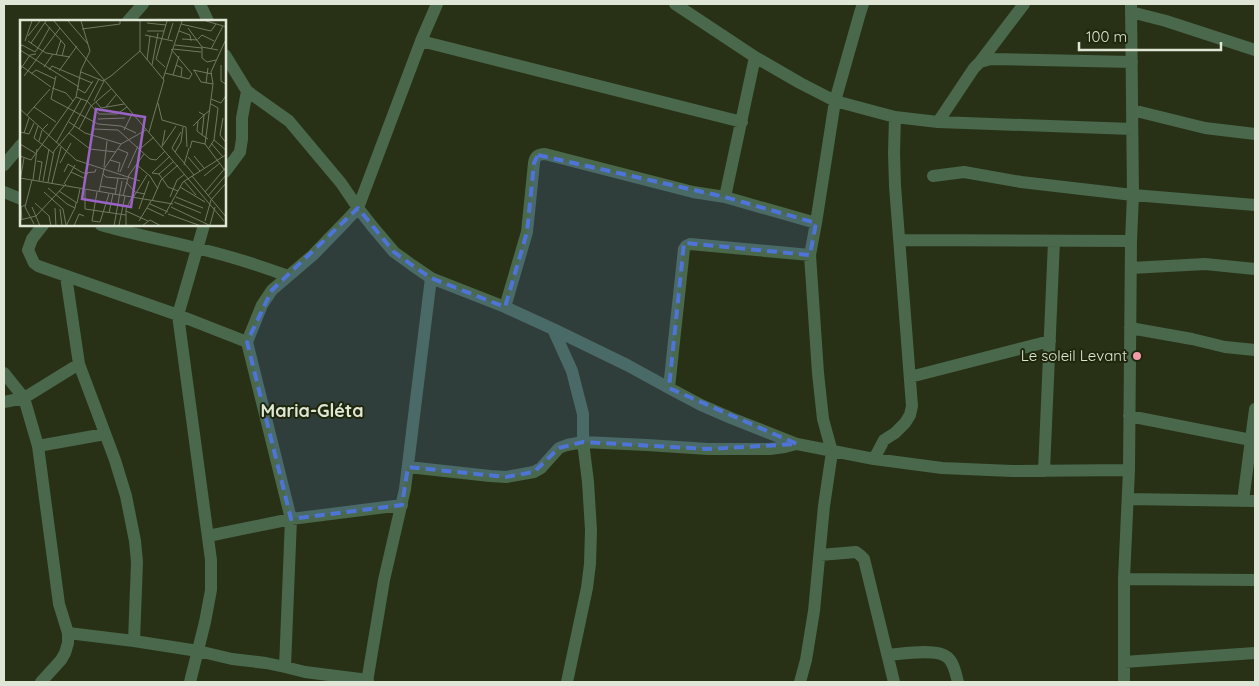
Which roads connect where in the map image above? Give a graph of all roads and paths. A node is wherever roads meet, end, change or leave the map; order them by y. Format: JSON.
{"nodes":[{"id":1,"x":143,"y":4,"type":"edge"},
{"id":2,"x":200,"y":4,"type":"edge"},
{"id":3,"x":437,"y":4,"type":"edge"},
{"id":4,"x":678,"y":4,"type":"edge"},
{"id":5,"x":863,"y":4,"type":"edge"},
{"id":6,"x":1024,"y":4,"type":"edge"},
{"id":7,"x":1131,"y":8,"type":"edge"},
{"id":8,"x":129,"y":20,"type":"edge"},
{"id":9,"x":208,"y":20,"type":"edge"},
{"id":10,"x":421,"y":41,"type":"junction"},
{"id":11,"x":1255,"y":50,"type":"edge"},
{"id":12,"x":755,"y":57,"type":"junction"},
{"id":13,"x":226,"y":58,"type":"edge"},
{"id":14,"x":980,"y":62,"type":"junction"},
{"id":15,"x":1132,"y":62,"type":"junction"},
{"id":16,"x":246,"y":91,"type":"junction"},
{"id":17,"x":835,"y":102,"type":"junction"},
{"id":18,"x":1132,"y":110,"type":"junction"},
{"id":19,"x":895,"y":117,"type":"junction"},
{"id":20,"x":742,"y":122,"type":"junction"},
{"id":21,"x":938,"y":122,"type":"junction"},
{"id":22,"x":1132,"y":129,"type":"junction"},
{"id":23,"x":1255,"y":134,"type":"edge"},
{"id":24,"x":20,"y":146,"type":"edge"},
{"id":25,"x":4,"y":165,"type":"edge"},
{"id":26,"x":226,"y":171,"type":"edge"},
{"id":27,"x":933,"y":176,"type":"dead end"},
{"id":28,"x":4,"y":192,"type":"edge"},
{"id":29,"x":1133,"y":196,"type":"junction"},
{"id":30,"x":725,"y":197,"type":"junction"},
{"id":31,"x":20,"y":199,"type":"edge"},
{"id":32,"x":1255,"y":205,"type":"edge"},
{"id":33,"x":358,"y":208,"type":"junction"},
{"id":34,"x":816,"y":223,"type":"junction"},
{"id":35,"x":42,"y":226,"type":"edge"},
{"id":36,"x":105,"y":226,"type":"edge"},
{"id":37,"x":204,"y":226,"type":"edge"},
{"id":38,"x":900,"y":240,"type":"junction"},
{"id":39,"x":1054,"y":241,"type":"junction"},
{"id":40,"x":1131,"y":241,"type":"junction"},
{"id":41,"x":197,"y":248,"type":"junction"},
{"id":42,"x":810,"y":255,"type":"junction"},
{"id":43,"x":1131,"y":268,"type":"junction"},
{"id":44,"x":1255,"y":269,"type":"edge"},
{"id":45,"x":66,"y":276,"type":"junction"},
{"id":46,"x":288,"y":276,"type":"junction"},
{"id":47,"x":431,"y":278,"type":"junction"},
{"id":48,"x":505,"y":306,"type":"junction"},
{"id":49,"x":178,"y":315,"type":"junction"},
{"id":50,"x":1130,"y":328,"type":"junction"},
{"id":51,"x":553,"y":329,"type":"junction"},
{"id":52,"x":1050,"y":341,"type":"junction"},
{"id":53,"x":247,"y":342,"type":"junction"},
{"id":54,"x":1255,"y":350,"type":"edge"},
{"id":55,"x":79,"y":364,"type":"junction"},
{"id":56,"x":4,"y":373,"type":"edge"},
{"id":57,"x":910,"y":377,"type":"junction"},
{"id":58,"x":669,"y":388,"type":"junction"},
{"id":59,"x":24,"y":398,"type":"junction"},
{"id":60,"x":4,"y":402,"type":"edge"},
{"id":61,"x":1255,"y":409,"type":"edge"},
{"id":62,"x":1129,"y":416,"type":"junction"},
{"id":63,"x":105,"y":434,"type":"junction"},
{"id":64,"x":1251,"y":440,"type":"junction"},
{"id":65,"x":583,"y":442,"type":"junction"},
{"id":66,"x":797,"y":444,"type":"junction"},
{"id":67,"x":38,"y":446,"type":"junction"},
{"id":68,"x":832,"y":452,"type":"junction"},
{"id":69,"x":874,"y":459,"type":"junction"},
{"id":70,"x":408,"y":467,"type":"junction"},
{"id":71,"x":1129,"y":470,"type":"junction"},
{"id":72,"x":1044,"y":471,"type":"junction"},
{"id":73,"x":1128,"y":500,"type":"junction"},
{"id":74,"x":1249,"y":501,"type":"edge"},
{"id":75,"x":402,"y":505,"type":"junction"},
{"id":76,"x":291,"y":519,"type":"junction"},
{"id":77,"x":208,"y":536,"type":"junction"},
{"id":78,"x":820,"y":555,"type":"junction"},
{"id":79,"x":1124,"y":579,"type":"junction"},
{"id":80,"x":1255,"y":580,"type":"edge"},
{"id":81,"x":68,"y":633,"type":"junction"},
{"id":82,"x":134,"y":641,"type":"junction"},
{"id":83,"x":198,"y":652,"type":"junction"},
{"id":84,"x":1255,"y":653,"type":"edge"},
{"id":85,"x":888,"y":655,"type":"junction"},
{"id":86,"x":1124,"y":662,"type":"junction"},
{"id":87,"x":284,"y":666,"type":"junction"},
{"id":88,"x":368,"y":681,"type":"edge"},
{"id":89,"x":41,"y":682,"type":"edge"},
{"id":90,"x":190,"y":682,"type":"edge"},
{"id":91,"x":567,"y":682,"type":"edge"},
{"id":92,"x":800,"y":682,"type":"edge"},
{"id":93,"x":894,"y":682,"type":"edge"},
{"id":94,"x":958,"y":682,"type":"edge"},
{"id":95,"x":1124,"y":682,"type":"edge"}],
"edges":[{"from":1,"to":8,"type":"street"},
{"from":2,"to":9,"type":"street"},
{"from":3,"to":10,"type":"street"},
{"from":4,"to":12,"type":"street"},
{"from":5,"to":17,"type":"street"},
{"from":6,"to":14,"type":"street"},
{"from":7,"to":11,"type":"street"},
{"from":7,"to":15,"type":"street"},
{"from":10,"to":20,"type":"street"},
{"from":10,"to":33,"type":"street"},
{"from":12,"to":17,"type":"street"},
{"from":12,"to":20,"type":"street"},
{"from":13,"to":16,"type":"street"},
{"from":14,"to":15,"type":"street"},
{"from":14,"to":21,"type":"street"},
{"from":15,"to":18,"type":"street"},
{"from":16,"to":26,"type":"street"},
{"from":16,"to":33,"type":"street"},
{"from":17,"to":19,"type":"street"},
{"from":17,"to":34,"type":"street"},
{"from":18,"to":22,"type":"street"},
{"from":18,"to":23,"type":"street"},
{"from":19,"to":21,"type":"street"},
{"from":19,"to":38,"type":"street"},
{"from":20,"to":30,"type":"street"},
{"from":21,"to":22,"type":"street"},
{"from":22,"to":29,"type":"street"},
{"from":24,"to":25,"type":"street"},
{"from":27,"to":29,"type":"street"},
{"from":28,"to":31,"type":"street"},
{"from":29,"to":32,"type":"street"},
{"from":29,"to":40,"type":"street"},
{"from":30,"to":34,"type":"street"},
{"from":30,"to":48,"type":"street"},
{"from":33,"to":46,"type":"street"},
{"from":33,"to":47,"type":"street"},
{"from":34,"to":42,"type":"street"},
{"from":35,"to":45,"type":"street"},
{"from":36,"to":41,"type":"street"},
{"from":37,"to":41,"type":"street"},
{"from":38,"to":39,"type":"street"},
{"from":38,"to":57,"type":"street"},
{"from":39,"to":40,"type":"street"},
{"from":39,"to":52,"type":"street"},
{"from":40,"to":43,"type":"street"},
{"from":41,"to":46,"type":"street"},
{"from":41,"to":49,"type":"street"},
{"from":42,"to":58,"type":"street"},
{"from":42,"to":68,"type":"street"},
{"from":43,"to":44,"type":"street"},
{"from":43,"to":50,"type":"street"},
{"from":45,"to":49,"type":"street"},
{"from":45,"to":55,"type":"street"},
{"from":46,"to":53,"type":"street"},
{"from":47,"to":48,"type":"street"},
{"from":47,"to":70,"type":"street"},
{"from":48,"to":51,"type":"street"},
{"from":49,"to":53,"type":"street"},
{"from":49,"to":77,"type":"street"},
{"from":50,"to":54,"type":"street"},
{"from":50,"to":62,"type":"street"},
{"from":51,"to":58,"type":"street"},
{"from":51,"to":65,"type":"street"},
{"from":52,"to":57,"type":"street"},
{"from":52,"to":72,"type":"street"},
{"from":53,"to":76,"type":"street"},
{"from":55,"to":59,"type":"street"},
{"from":55,"to":63,"type":"street"},
{"from":56,"to":59,"type":"street"},
{"from":57,"to":69,"type":"street"},
{"from":58,"to":66,"type":"street"},
{"from":59,"to":60,"type":"street"},
{"from":59,"to":67,"type":"street"},
{"from":61,"to":64,"type":"street"},
{"from":62,"to":64,"type":"street"},
{"from":62,"to":71,"type":"street"},
{"from":63,"to":67,"type":"street"},
{"from":63,"to":82,"type":"street"},
{"from":64,"to":74,"type":"street"},
{"from":65,"to":66,"type":"street"},
{"from":65,"to":70,"type":"street"},
{"from":65,"to":91,"type":"street"},
{"from":66,"to":68,"type":"street"},
{"from":67,"to":81,"type":"street"},
{"from":68,"to":69,"type":"street"},
{"from":68,"to":78,"type":"street"},
{"from":69,"to":72,"type":"street"},
{"from":70,"to":75,"type":"street"},
{"from":71,"to":72,"type":"street"},
{"from":71,"to":73,"type":"street"},
{"from":73,"to":74,"type":"street"},
{"from":73,"to":79,"type":"street"},
{"from":75,"to":76,"type":"street"},
{"from":75,"to":88,"type":"street"},
{"from":76,"to":77,"type":"street"},
{"from":76,"to":87,"type":"street"},
{"from":77,"to":83,"type":"street"},
{"from":78,"to":85,"type":"street"},
{"from":78,"to":92,"type":"street"},
{"from":79,"to":80,"type":"street"},
{"from":79,"to":86,"type":"street"},
{"from":81,"to":82,"type":"street"},
{"from":81,"to":89,"type":"street"},
{"from":82,"to":83,"type":"street"},
{"from":83,"to":87,"type":"street"},
{"from":83,"to":90,"type":"street"},
{"from":84,"to":86,"type":"street"},
{"from":85,"to":93,"type":"street"},
{"from":85,"to":94,"type":"street"},
{"from":86,"to":95,"type":"street"},
{"from":87,"to":88,"type":"street"}]}
